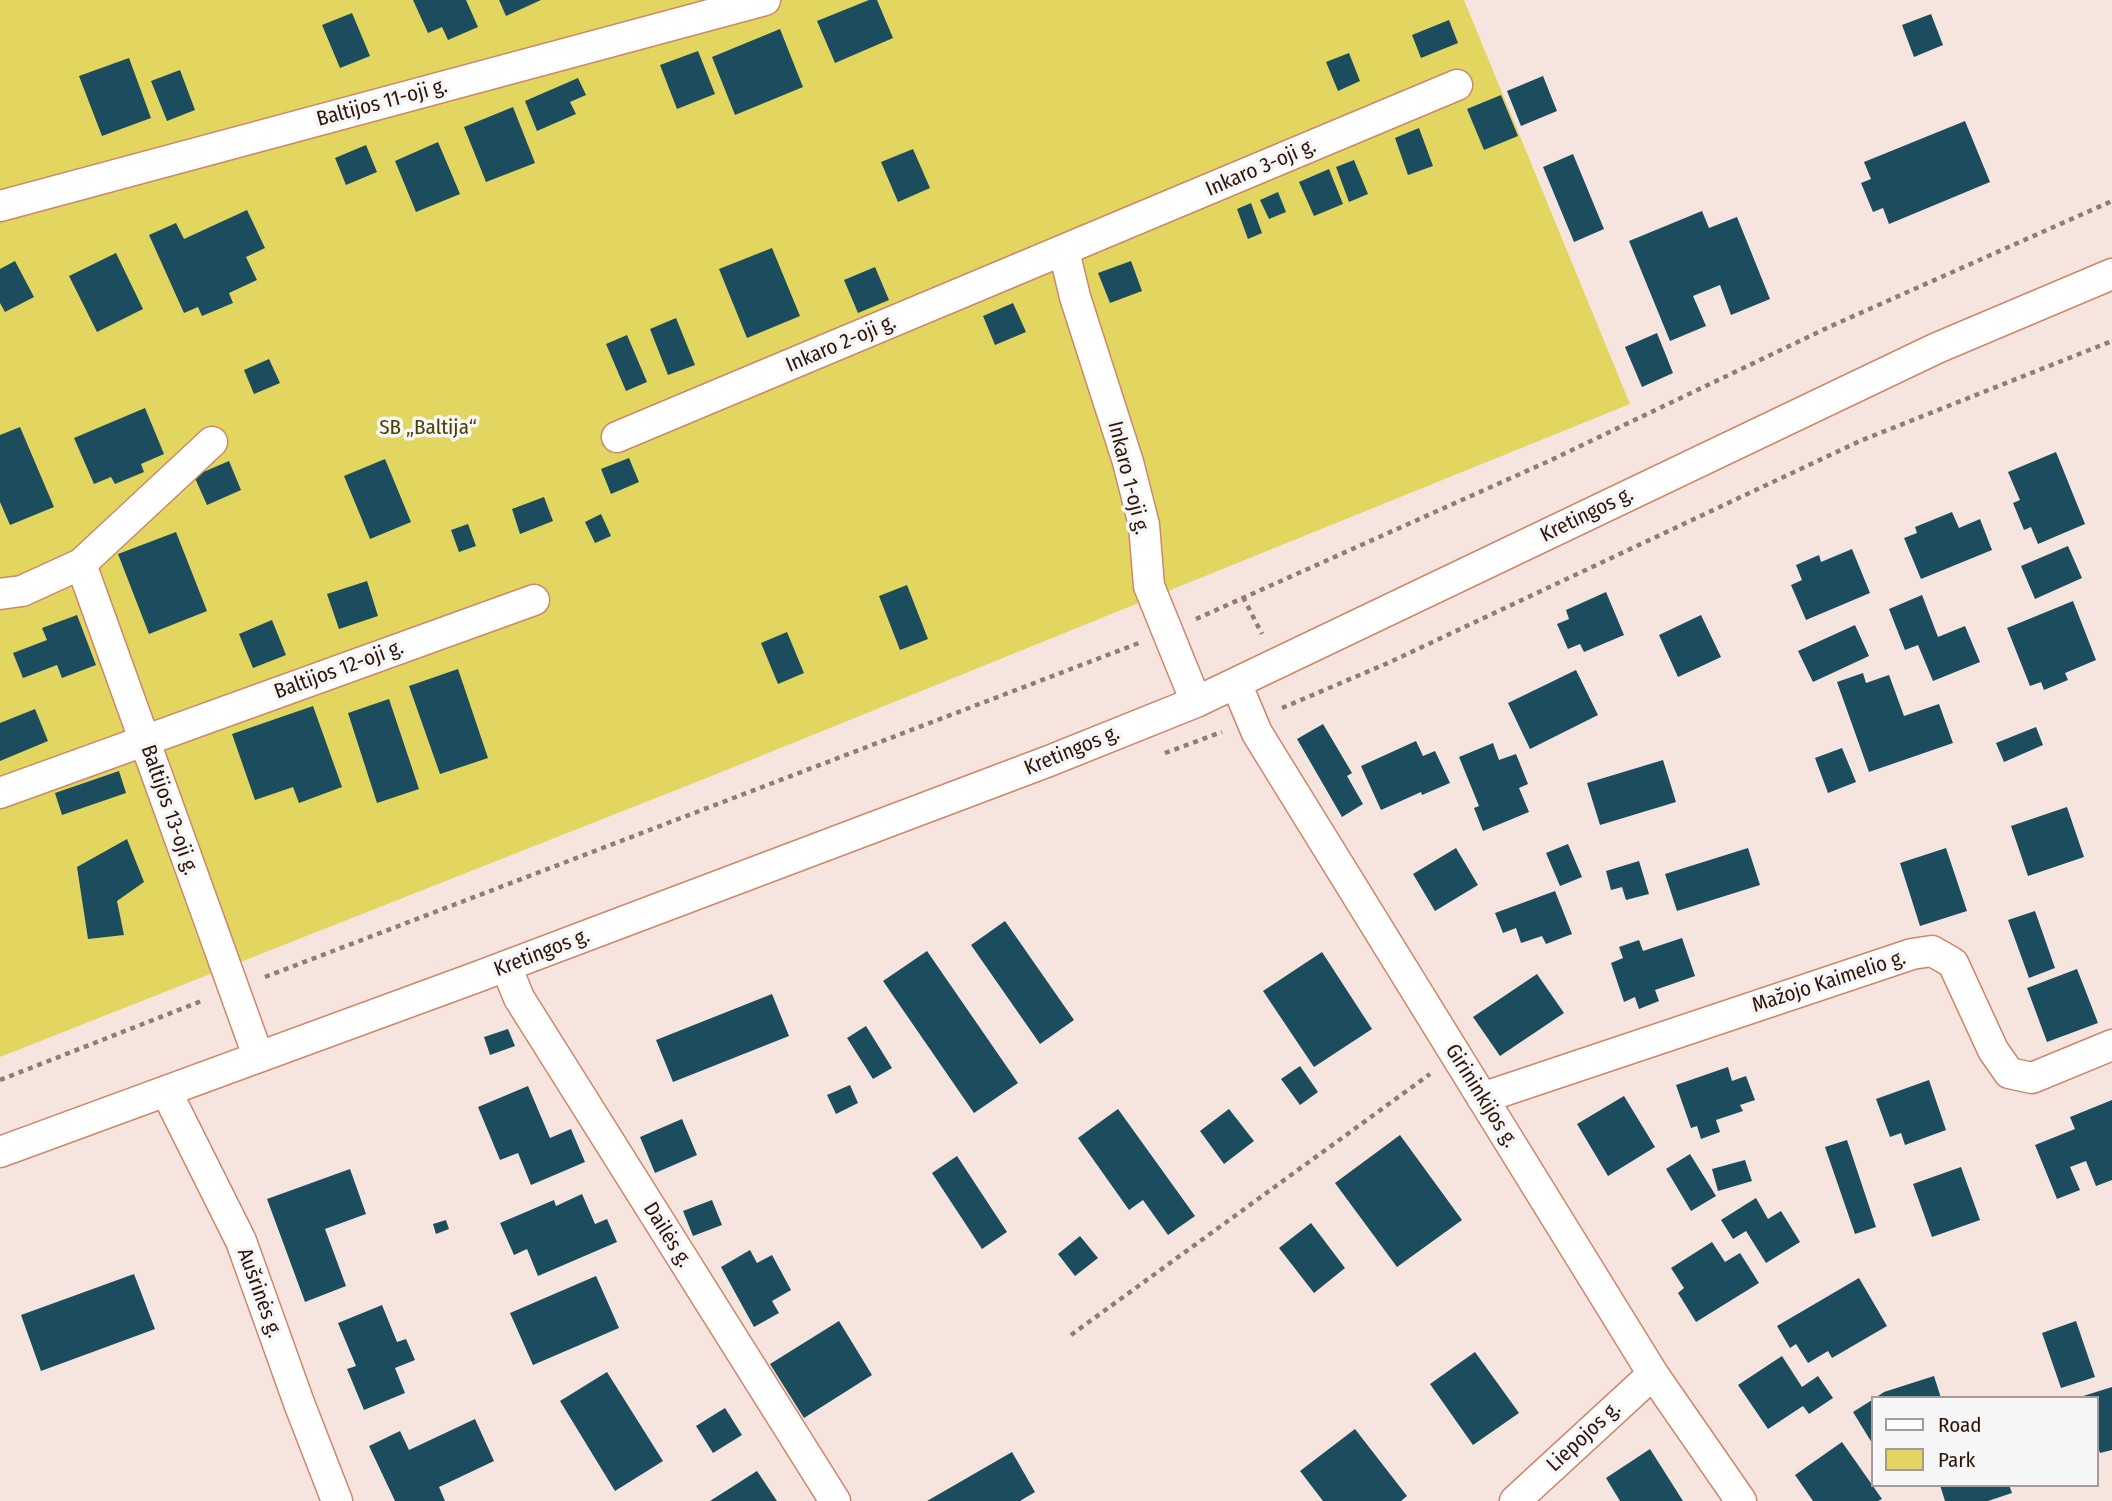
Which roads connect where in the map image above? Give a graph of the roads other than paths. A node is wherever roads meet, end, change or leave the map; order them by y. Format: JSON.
{"nodes":[{"id":1,"x":765,"y":0,"type":"edge"},
{"id":2,"x":1457,"y":85,"type":"dead end"},
{"id":3,"x":0,"y":206,"type":"edge"},
{"id":4,"x":1064,"y":251,"type":"junction"},
{"id":5,"x":2112,"y":274,"type":"edge"},
{"id":6,"x":617,"y":437,"type":"dead end"},
{"id":7,"x":212,"y":442,"type":"dead end"},
{"id":8,"x":81,"y":564,"type":"junction"},
{"id":9,"x":0,"y":593,"type":"edge"},
{"id":10,"x":534,"y":600,"type":"dead end"},
{"id":11,"x":1236,"y":683,"type":"junction"},
{"id":12,"x":1196,"y":702,"type":"junction"},
{"id":13,"x":145,"y":741,"type":"junction"},
{"id":14,"x":0,"y":793,"type":"edge"},
{"id":15,"x":506,"y":966,"type":"junction"},
{"id":16,"x":2112,"y":1045,"type":"edge"},
{"id":17,"x":258,"y":1056,"type":"junction"},
{"id":18,"x":166,"y":1091,"type":"junction"},
{"id":19,"x":1482,"y":1098,"type":"junction"},
{"id":20,"x":0,"y":1152,"type":"edge"},
{"id":21,"x":1653,"y":1374,"type":"junction"},
{"id":22,"x":337,"y":1501,"type":"edge"},
{"id":23,"x":835,"y":1501,"type":"edge"},
{"id":24,"x":1515,"y":1501,"type":"edge"},
{"id":25,"x":1741,"y":1501,"type":"edge"}],
"edges":[{"from":1,"to":3,"type":"street","name":"Baltijos 11-oji g."},
{"from":2,"to":4,"type":"street","name":"Inkaro 3-oji g."},
{"from":4,"to":6,"type":"street","name":"Inkaro 2-oji g."},
{"from":4,"to":12,"type":"street","name":"Inkaro 1-oji g."},
{"from":5,"to":11,"type":"street","name":"Kretingos g."},
{"from":7,"to":8,"type":"street"},
{"from":8,"to":9,"type":"street"},
{"from":8,"to":13,"type":"street","name":"Baltijos 13-oji g."},
{"from":10,"to":13,"type":"street","name":"Baltijos 12-oji g."},
{"from":11,"to":12,"type":"street","name":"Kretingos g."},
{"from":11,"to":19,"type":"street","name":"Girininkijos g."},
{"from":12,"to":15,"type":"street","name":"Kretingos g."},
{"from":13,"to":14,"type":"street","name":"Baltijos 12-oji g."},
{"from":13,"to":17,"type":"street","name":"Baltijos 13-oji g."},
{"from":15,"to":17,"type":"street","name":"Kretingos g."},
{"from":15,"to":23,"type":"street","name":"Dailės g."},
{"from":16,"to":19,"type":"street","name":"Mažojo Kaimelio g."},
{"from":17,"to":18,"type":"street","name":"Kretingos g."},
{"from":18,"to":20,"type":"street","name":"Kretingos g."},
{"from":18,"to":22,"type":"street","name":"Aušrinės g."},
{"from":19,"to":21,"type":"street","name":"Girininkijos g."},
{"from":21,"to":24,"type":"street","name":"Liepojos g."},
{"from":21,"to":25,"type":"street","name":"Girininkijos g."}]}
